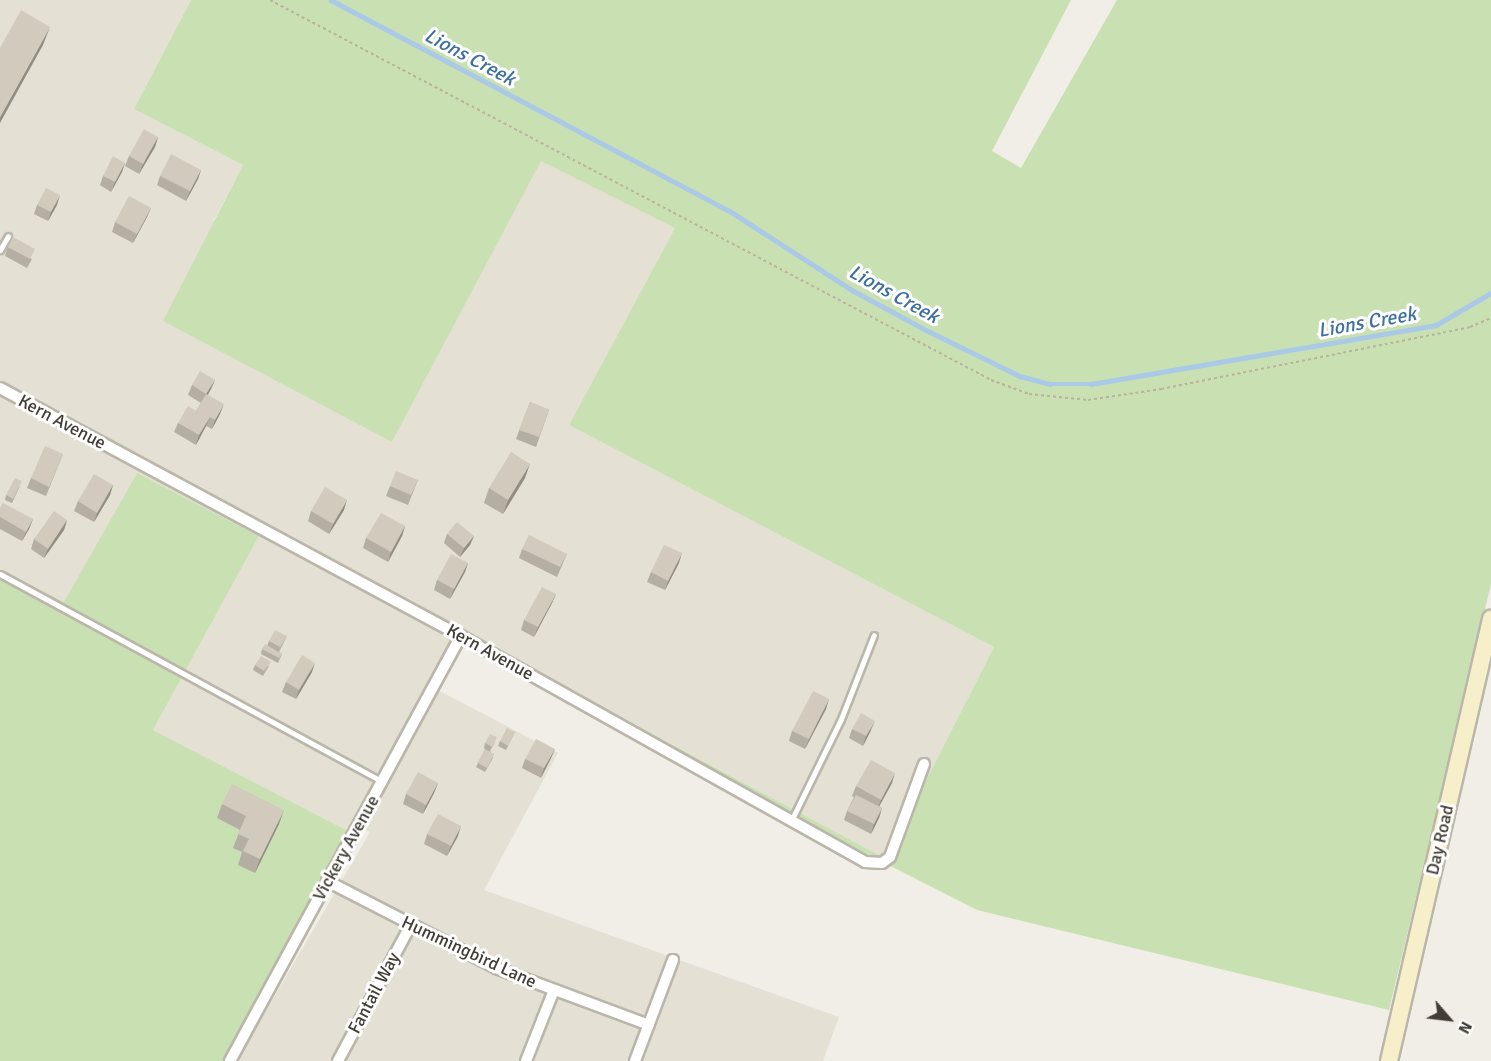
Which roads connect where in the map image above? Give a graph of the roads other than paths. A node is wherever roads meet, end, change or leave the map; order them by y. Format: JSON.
{"nodes":[{"id":1,"x":8,"y":236,"type":"dead end"},
{"id":2,"x":0,"y":250,"type":"edge"},
{"id":3,"x":0,"y":388,"type":"edge"},
{"id":4,"x":0,"y":574,"type":"edge"},
{"id":5,"x":1491,"y":619,"type":"edge"},
{"id":6,"x":874,"y":635,"type":"dead end"},
{"id":7,"x":461,"y":636,"type":"junction"},
{"id":8,"x":924,"y":764,"type":"dead end"},
{"id":9,"x":384,"y":782,"type":"junction"},
{"id":10,"x":792,"y":819,"type":"junction"},
{"id":11,"x":327,"y":882,"type":"junction"},
{"id":12,"x":410,"y":926,"type":"junction"},
{"id":13,"x":673,"y":960,"type":"dead end"},
{"id":14,"x":554,"y":990,"type":"junction"},
{"id":15,"x":649,"y":1025,"type":"junction"},
{"id":16,"x":230,"y":1061,"type":"edge"},
{"id":17,"x":338,"y":1061,"type":"edge"},
{"id":18,"x":526,"y":1061,"type":"edge"},
{"id":19,"x":635,"y":1061,"type":"edge"},
{"id":20,"x":1389,"y":1061,"type":"edge"}],
"edges":[{"from":1,"to":2,"type":"lane"},
{"from":3,"to":7,"type":"street","name":"Kern Avenue"},
{"from":4,"to":9,"type":"lane"},
{"from":5,"to":20,"type":"street","name":"Day Road"},
{"from":6,"to":10,"type":"lane"},
{"from":7,"to":9,"type":"street","name":"Vickery Avenue"},
{"from":7,"to":10,"type":"street","name":"Kern Avenue"},
{"from":8,"to":10,"type":"street","name":"Kern Avenue"},
{"from":9,"to":11,"type":"street","name":"Vickery Avenue"},
{"from":11,"to":12,"type":"street","name":"Hummingbird Lane"},
{"from":11,"to":16,"type":"street","name":"Vickery Avenue"},
{"from":12,"to":14,"type":"street","name":"Hummingbird Lane"},
{"from":12,"to":17,"type":"street","name":"Fantail Way"},
{"from":13,"to":15,"type":"street"},
{"from":14,"to":15,"type":"street","name":"Hummingbird Lane"},
{"from":14,"to":18,"type":"street"},
{"from":15,"to":19,"type":"street"}]}
